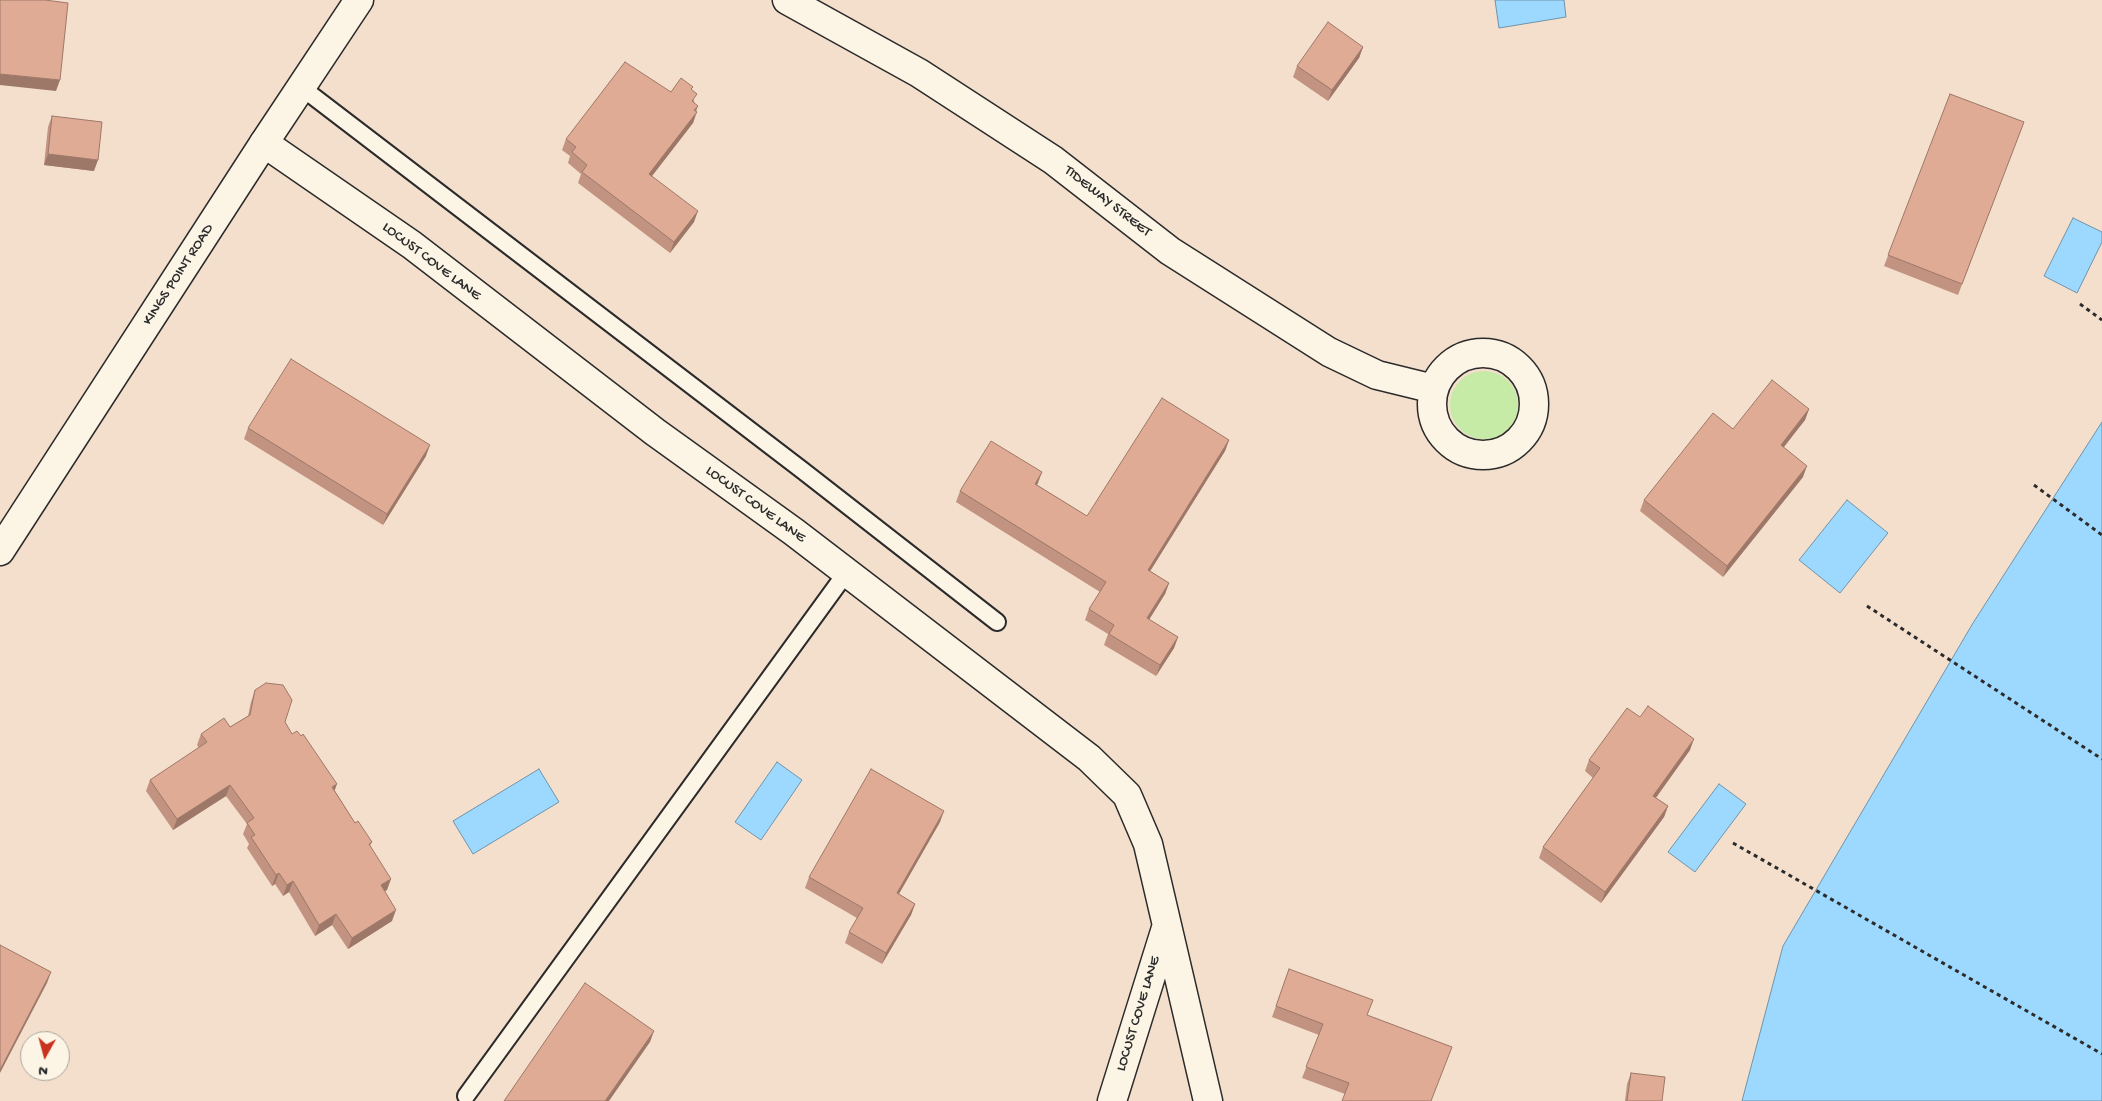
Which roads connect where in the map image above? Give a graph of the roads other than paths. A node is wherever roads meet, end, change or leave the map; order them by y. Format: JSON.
{"nodes":[{"id":1,"x":359,"y":0,"type":"edge"},
{"id":2,"x":787,"y":0,"type":"edge"},
{"id":3,"x":301,"y":88,"type":"junction"},
{"id":4,"x":264,"y":142,"type":"junction"},
{"id":5,"x":1434,"y":389,"type":"dead end"},
{"id":6,"x":0,"y":551,"type":"edge"},
{"id":7,"x":846,"y":573,"type":"junction"},
{"id":8,"x":997,"y":622,"type":"dead end"},
{"id":9,"x":1166,"y":927,"type":"junction"},
{"id":10,"x":466,"y":1096,"type":"dead end"},
{"id":11,"x":1112,"y":1101,"type":"edge"},
{"id":12,"x":1208,"y":1101,"type":"edge"}],
"edges":[{"from":1,"to":3,"type":"street","name":"KINGS POINT ROAD"},
{"from":2,"to":5,"type":"street","name":"TIDEWAY STREET"},
{"from":3,"to":4,"type":"street","name":"KINGS POINT ROAD"},
{"from":3,"to":8,"type":"lane"},
{"from":4,"to":6,"type":"street","name":"KINGS POINT ROAD"},
{"from":4,"to":7,"type":"street","name":"LOCUST COVE LANE"},
{"from":7,"to":9,"type":"street","name":"LOCUST COVE LANE"},
{"from":7,"to":10,"type":"lane"},
{"from":9,"to":11,"type":"street","name":"LOCUST COVE LANE"},
{"from":9,"to":12,"type":"street","name":"LOCUST COVE LANE"}]}
